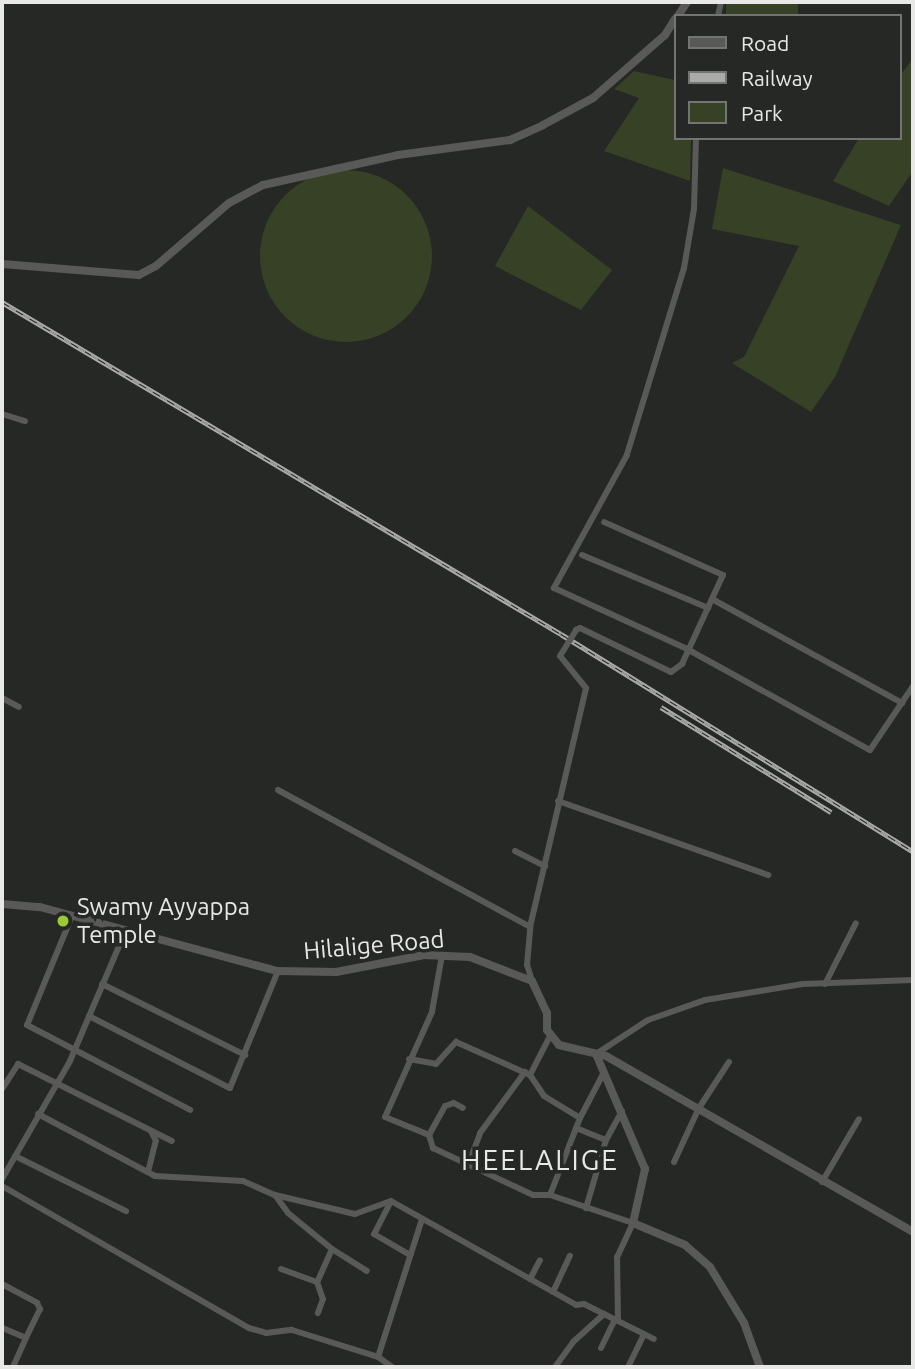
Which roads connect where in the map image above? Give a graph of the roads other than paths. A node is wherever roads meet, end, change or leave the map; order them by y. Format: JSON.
{"nodes":[{"id":1,"x":674,"y":22,"type":"edge"},
{"id":2,"x":696,"y":140,"type":"edge"},
{"id":3,"x":2,"y":264,"type":"edge"},
{"id":4,"x":2,"y":414,"type":"edge"},
{"id":5,"x":24,"y":421,"type":"dead end"},
{"id":6,"x":604,"y":522,"type":"dead end"},
{"id":7,"x":582,"y":555,"type":"dead end"},
{"id":8,"x":712,"y":599,"type":"junction"},
{"id":9,"x":708,"y":608,"type":"junction"},
{"id":10,"x":687,"y":649,"type":"junction"},
{"id":11,"x":913,"y":686,"type":"edge"},
{"id":12,"x":2,"y":698,"type":"edge"},
{"id":13,"x":902,"y":703,"type":"junction"},
{"id":14,"x":19,"y":707,"type":"dead end"},
{"id":15,"x":278,"y":790,"type":"dead end"},
{"id":16,"x":558,"y":801,"type":"junction"},
{"id":17,"x":515,"y":851,"type":"dead end"},
{"id":18,"x":545,"y":866,"type":"junction"},
{"id":19,"x":768,"y":875,"type":"dead end"},
{"id":20,"x":3,"y":907,"type":"edge"},
{"id":21,"x":72,"y":916,"type":"junction"},
{"id":22,"x":856,"y":923,"type":"dead end"},
{"id":23,"x":530,"y":927,"type":"junction"},
{"id":24,"x":125,"y":932,"type":"junction"},
{"id":25,"x":442,"y":955,"type":"junction"},
{"id":26,"x":278,"y":971,"type":"junction"},
{"id":27,"x":913,"y":980,"type":"edge"},
{"id":28,"x":533,"y":981,"type":"junction"},
{"id":29,"x":102,"y":984,"type":"junction"},
{"id":30,"x":825,"y":984,"type":"junction"},
{"id":31,"x":89,"y":1016,"type":"junction"},
{"id":32,"x":550,"y":1037,"type":"junction"},
{"id":33,"x":74,"y":1050,"type":"junction"},
{"id":34,"x":596,"y":1054,"type":"junction"},
{"id":35,"x":245,"y":1055,"type":"junction"},
{"id":36,"x":410,"y":1059,"type":"junction"},
{"id":37,"x":729,"y":1062,"type":"dead end"},
{"id":38,"x":604,"y":1072,"type":"junction"},
{"id":39,"x":527,"y":1073,"type":"junction"},
{"id":40,"x":57,"y":1082,"type":"junction"},
{"id":41,"x":2,"y":1089,"type":"edge"},
{"id":42,"x":463,"y":1108,"type":"dead end"},
{"id":43,"x":699,"y":1108,"type":"junction"},
{"id":44,"x":190,"y":1110,"type":"dead end"},
{"id":45,"x":622,"y":1110,"type":"junction"},
{"id":46,"x":38,"y":1114,"type":"junction"},
{"id":47,"x":579,"y":1118,"type":"junction"},
{"id":48,"x":859,"y":1119,"type":"dead end"},
{"id":49,"x":576,"y":1128,"type":"junction"},
{"id":50,"x":151,"y":1130,"type":"junction"},
{"id":51,"x":429,"y":1135,"type":"junction"},
{"id":52,"x":172,"y":1140,"type":"dead end"},
{"id":53,"x":606,"y":1140,"type":"junction"},
{"id":54,"x":15,"y":1156,"type":"junction"},
{"id":55,"x":674,"y":1162,"type":"dead end"},
{"id":56,"x":468,"y":1165,"type":"junction"},
{"id":57,"x":148,"y":1172,"type":"junction"},
{"id":58,"x":2,"y":1179,"type":"edge"},
{"id":59,"x":822,"y":1182,"type":"junction"},
{"id":60,"x":2,"y":1186,"type":"edge"},
{"id":61,"x":275,"y":1195,"type":"junction"},
{"id":62,"x":550,"y":1195,"type":"junction"},
{"id":63,"x":391,"y":1201,"type":"junction"},
{"id":64,"x":586,"y":1208,"type":"junction"},
{"id":65,"x":127,"y":1211,"type":"dead end"},
{"id":66,"x":422,"y":1219,"type":"junction"},
{"id":67,"x":633,"y":1223,"type":"junction"},
{"id":68,"x":913,"y":1232,"type":"edge"},
{"id":69,"x":332,"y":1249,"type":"junction"},
{"id":70,"x":410,"y":1255,"type":"junction"},
{"id":71,"x":570,"y":1256,"type":"dead end"},
{"id":72,"x":540,"y":1260,"type":"dead end"},
{"id":73,"x":281,"y":1269,"type":"dead end"},
{"id":74,"x":367,"y":1270,"type":"dead end"},
{"id":75,"x":530,"y":1279,"type":"junction"},
{"id":76,"x":317,"y":1282,"type":"junction"},
{"id":77,"x":2,"y":1284,"type":"edge"},
{"id":78,"x":553,"y":1292,"type":"junction"},
{"id":79,"x":318,"y":1313,"type":"dead end"},
{"id":80,"x":604,"y":1314,"type":"junction"},
{"id":81,"x":616,"y":1319,"type":"junction"},
{"id":82,"x":2,"y":1328,"type":"edge"},
{"id":83,"x":644,"y":1334,"type":"junction"},
{"id":84,"x":26,"y":1338,"type":"junction"},
{"id":85,"x":654,"y":1339,"type":"dead end"},
{"id":86,"x":601,"y":1349,"type":"dead end"},
{"id":87,"x":378,"y":1357,"type":"junction"},
{"id":88,"x":629,"y":1364,"type":"dead end"},
{"id":89,"x":13,"y":1367,"type":"edge"},
{"id":90,"x":392,"y":1367,"type":"edge"},
{"id":91,"x":555,"y":1367,"type":"edge"},
{"id":92,"x":760,"y":1367,"type":"edge"}],
"edges":[{"from":1,"to":3,"type":"street"},
{"from":2,"to":10,"type":"street"},
{"from":4,"to":5,"type":"street"},
{"from":6,"to":8,"type":"street"},
{"from":7,"to":9,"type":"street"},
{"from":8,"to":9,"type":"street"},
{"from":8,"to":13,"type":"street"},
{"from":9,"to":10,"type":"street"},
{"from":10,"to":13,"type":"street"},
{"from":10,"to":16,"type":"street","bridge":true},
{"from":11,"to":13,"type":"street"},
{"from":12,"to":14,"type":"street"},
{"from":15,"to":23,"type":"street"},
{"from":16,"to":18,"type":"street"},
{"from":16,"to":19,"type":"street"},
{"from":17,"to":18,"type":"street"},
{"from":18,"to":23,"type":"street"},
{"from":20,"to":21,"type":"street","name":"Hilalige Road"},
{"from":21,"to":24,"type":"street","name":"Hilalige Road"},
{"from":21,"to":33,"type":"street"},
{"from":22,"to":30,"type":"street"},
{"from":23,"to":28,"type":"street"},
{"from":24,"to":26,"type":"street","name":"Hilalige Road"},
{"from":24,"to":29,"type":"street"},
{"from":25,"to":26,"type":"street","name":"Hilalige Road"},
{"from":25,"to":28,"type":"street","name":"Hilalige Road"},
{"from":25,"to":36,"type":"street"},
{"from":26,"to":35,"type":"street"},
{"from":27,"to":30,"type":"street"},
{"from":28,"to":32,"type":"street"},
{"from":29,"to":31,"type":"street"},
{"from":29,"to":35,"type":"street"},
{"from":30,"to":34,"type":"street"},
{"from":31,"to":33,"type":"street"},
{"from":31,"to":35,"type":"street"},
{"from":32,"to":34,"type":"street"},
{"from":32,"to":39,"type":"street"},
{"from":33,"to":40,"type":"street"},
{"from":33,"to":44,"type":"street"},
{"from":34,"to":38,"type":"street"},
{"from":34,"to":43,"type":"street"},
{"from":36,"to":39,"type":"street"},
{"from":36,"to":51,"type":"street"},
{"from":37,"to":43,"type":"street"},
{"from":38,"to":45,"type":"street"},
{"from":38,"to":47,"type":"street"},
{"from":39,"to":47,"type":"street"},
{"from":39,"to":56,"type":"street"},
{"from":40,"to":41,"type":"street"},
{"from":40,"to":46,"type":"street"},
{"from":40,"to":50,"type":"street"},
{"from":42,"to":51,"type":"street"},
{"from":43,"to":55,"type":"street"},
{"from":43,"to":59,"type":"street"},
{"from":45,"to":53,"type":"street"},
{"from":45,"to":67,"type":"street"},
{"from":46,"to":54,"type":"street"},
{"from":46,"to":57,"type":"street"},
{"from":47,"to":49,"type":"street"},
{"from":48,"to":59,"type":"street"},
{"from":49,"to":53,"type":"street"},
{"from":49,"to":62,"type":"street"},
{"from":50,"to":52,"type":"street"},
{"from":50,"to":57,"type":"street"},
{"from":51,"to":56,"type":"street"},
{"from":53,"to":64,"type":"street"},
{"from":54,"to":58,"type":"street"},
{"from":54,"to":65,"type":"street"},
{"from":56,"to":62,"type":"street"},
{"from":57,"to":61,"type":"street"},
{"from":59,"to":68,"type":"street"},
{"from":60,"to":87,"type":"street"},
{"from":61,"to":63,"type":"street"},
{"from":61,"to":69,"type":"street"},
{"from":62,"to":64,"type":"street"},
{"from":63,"to":66,"type":"street"},
{"from":63,"to":70,"type":"street"},
{"from":64,"to":67,"type":"street"},
{"from":66,"to":70,"type":"street"},
{"from":66,"to":75,"type":"street"},
{"from":67,"to":81,"type":"street"},
{"from":67,"to":92,"type":"street"},
{"from":69,"to":74,"type":"street"},
{"from":69,"to":76,"type":"street"},
{"from":70,"to":87,"type":"street"},
{"from":71,"to":78,"type":"street"},
{"from":72,"to":75,"type":"street"},
{"from":73,"to":76,"type":"street"},
{"from":75,"to":78,"type":"street"},
{"from":76,"to":79,"type":"street"},
{"from":77,"to":84,"type":"street"},
{"from":78,"to":80,"type":"street"},
{"from":80,"to":81,"type":"street"},
{"from":80,"to":91,"type":"street"},
{"from":81,"to":83,"type":"street"},
{"from":81,"to":86,"type":"street"},
{"from":82,"to":84,"type":"street"},
{"from":83,"to":85,"type":"street"},
{"from":83,"to":88,"type":"street"},
{"from":84,"to":89,"type":"street"},
{"from":87,"to":90,"type":"street"}]}
